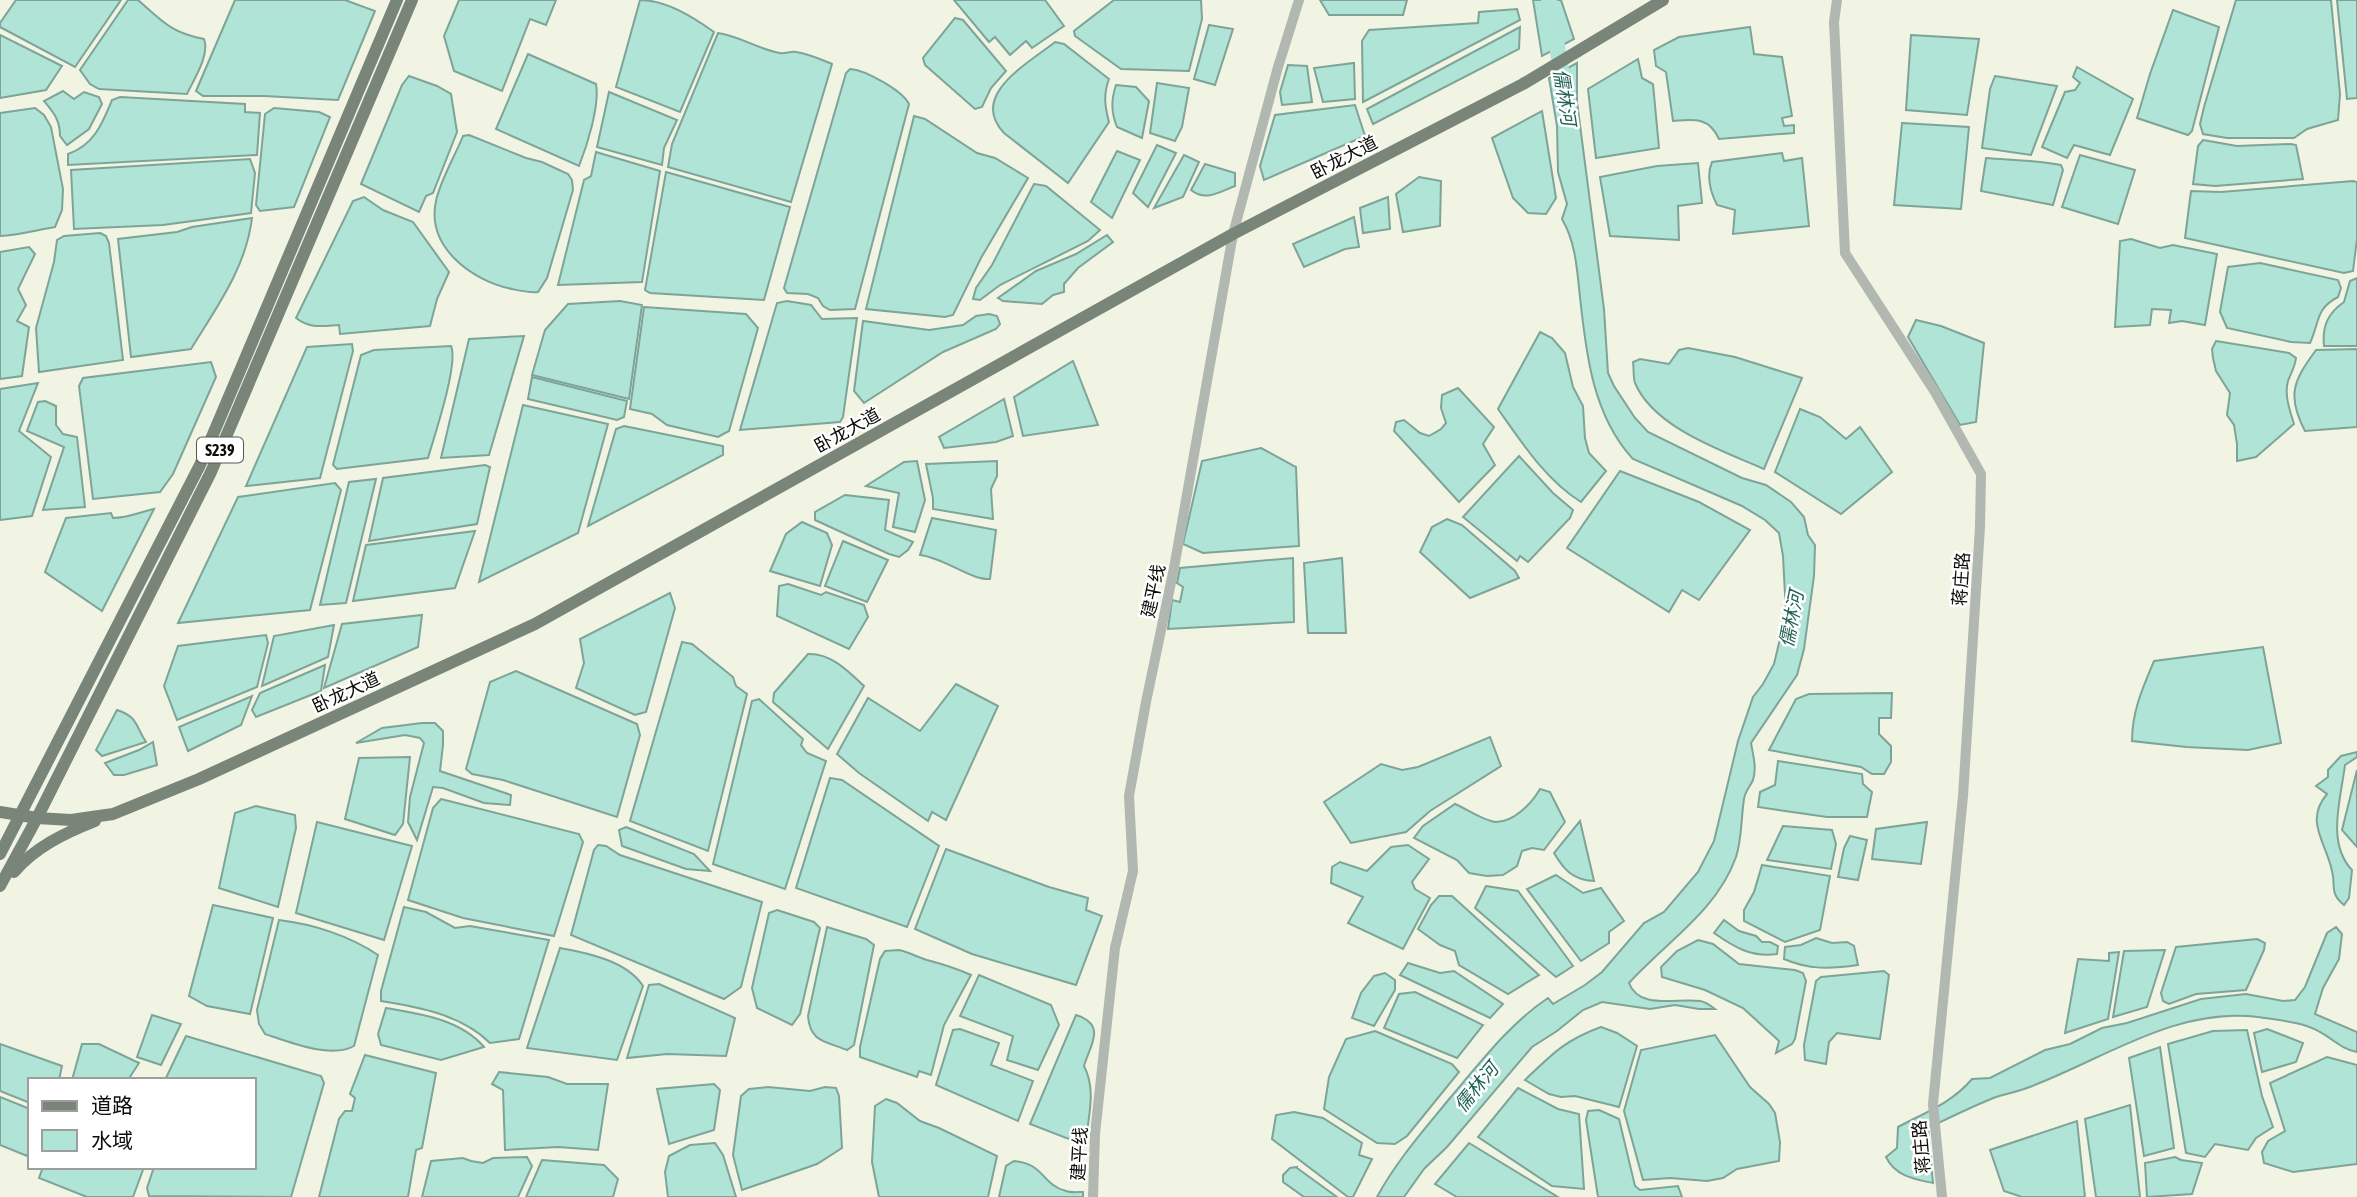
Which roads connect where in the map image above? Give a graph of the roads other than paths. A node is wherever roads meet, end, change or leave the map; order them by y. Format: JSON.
{"nodes":[{"id":1,"x":397,"y":0,"type":"edge"},
{"id":2,"x":412,"y":0,"type":"edge"},
{"id":3,"x":1299,"y":0,"type":"edge"},
{"id":4,"x":1663,"y":0,"type":"edge"},
{"id":5,"x":1837,"y":0,"type":"edge"},
{"id":6,"x":1233,"y":234,"type":"junction"},
{"id":7,"x":0,"y":812,"type":"edge"},
{"id":8,"x":113,"y":814,"type":"junction"},
{"id":9,"x":21,"y":816,"type":"junction"},
{"id":10,"x":37,"y":818,"type":"junction"},
{"id":11,"x":0,"y":854,"type":"edge"},
{"id":12,"x":0,"y":887,"type":"edge"},
{"id":13,"x":1093,"y":1197,"type":"edge"},
{"id":14,"x":1942,"y":1197,"type":"edge"}],
"edges":[{"from":1,"to":9,"type":"main road","number":"S239"},
{"from":2,"to":10,"type":"main road","number":"S239"},
{"from":3,"to":6,"type":"street","name":"建平线"},
{"from":4,"to":6,"type":"main road","name":"卧龙大道"},
{"from":5,"to":14,"type":"street","name":"蒋庄路"},
{"from":6,"to":8,"type":"main road","name":"卧龙大道"},
{"from":6,"to":13,"type":"street","name":"建平线"},
{"from":7,"to":9,"type":"main road","name":"卧龙大道"},
{"from":8,"to":10,"type":"main road","name":"卧龙大道"},
{"from":8,"to":12,"type":"main road"},
{"from":9,"to":10,"type":"main road","name":"卧龙大道"},
{"from":9,"to":11,"type":"main road","number":"S239"},
{"from":10,"to":12,"type":"main road","number":"S239"}]}
